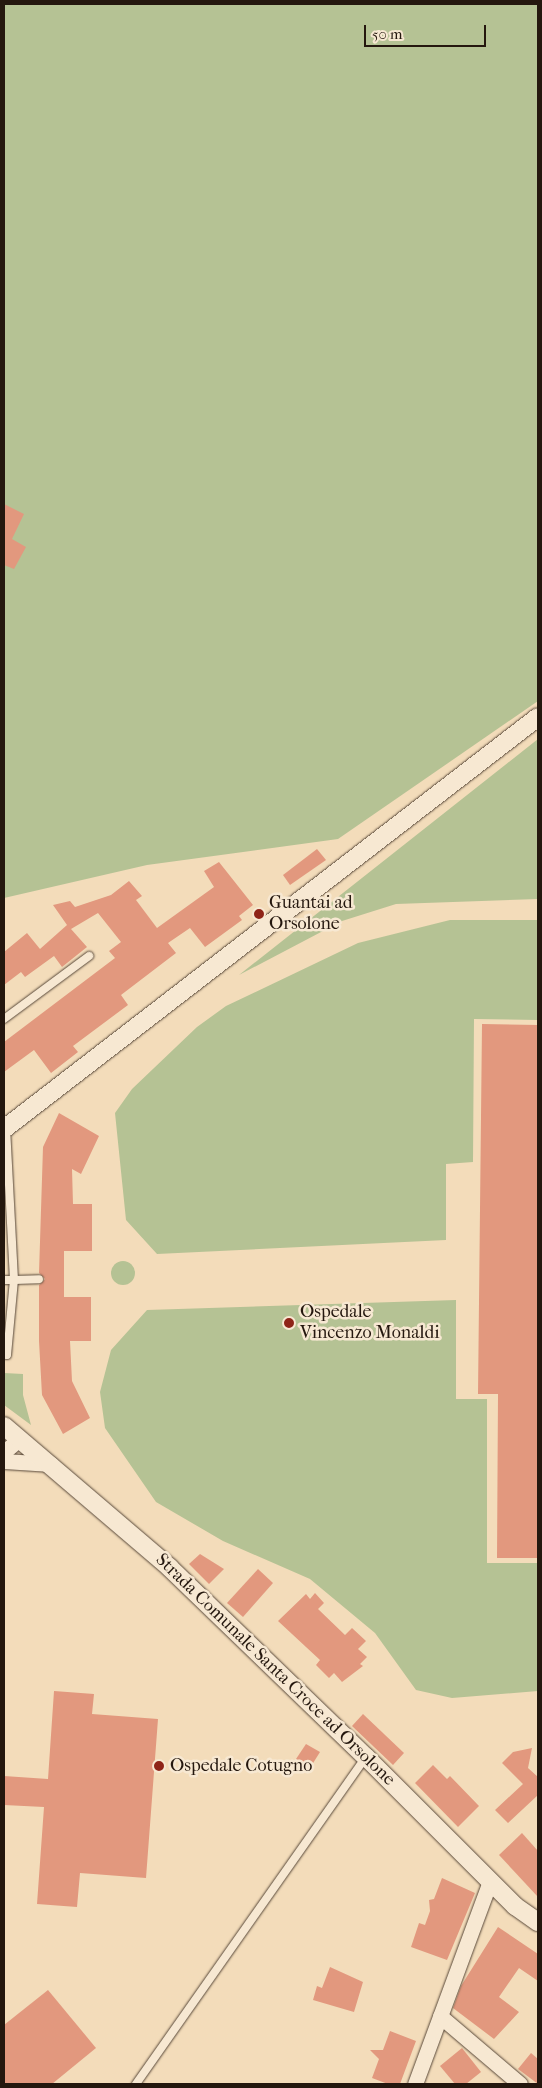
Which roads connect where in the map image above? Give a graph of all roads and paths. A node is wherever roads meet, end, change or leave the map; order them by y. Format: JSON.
{"nodes":[{"id":1,"x":538,"y":717,"type":"edge"},
{"id":2,"x":89,"y":956,"type":"dead end"},
{"id":3,"x":4,"y":1019,"type":"edge"},
{"id":4,"x":5,"y":1128,"type":"edge"},
{"id":5,"x":7,"y":1203,"type":"edge"},
{"id":6,"x":7,"y":1228,"type":"edge"},
{"id":7,"x":8,"y":1249,"type":"edge"},
{"id":8,"x":39,"y":1279,"type":"dead end"},
{"id":9,"x":4,"y":1280,"type":"edge"},
{"id":10,"x":14,"y":1280,"type":"junction"},
{"id":11,"x":4,"y":1354,"type":"edge"},
{"id":12,"x":4,"y":1426,"type":"edge"},
{"id":13,"x":20,"y":1438,"type":"junction"},
{"id":14,"x":4,"y":1452,"type":"edge"},
{"id":15,"x":4,"y":1460,"type":"edge"},
{"id":16,"x":51,"y":1464,"type":"junction"},
{"id":17,"x":366,"y":1757,"type":"junction"},
{"id":18,"x":490,"y":1881,"type":"junction"},
{"id":19,"x":538,"y":1922,"type":"edge"},
{"id":20,"x":440,"y":2016,"type":"junction"},
{"id":21,"x":136,"y":2084,"type":"edge"},
{"id":22,"x":416,"y":2084,"type":"edge"},
{"id":23,"x":520,"y":2084,"type":"edge"}],
"edges":[{"from":1,"to":4,"type":"street"},
{"from":2,"to":3,"type":"lane"},
{"from":4,"to":5,"type":"lane"},
{"from":5,"to":6,"type":"lane"},
{"from":6,"to":7,"type":"lane"},
{"from":7,"to":10,"type":"lane"},
{"from":8,"to":10,"type":"lane"},
{"from":9,"to":10,"type":"lane"},
{"from":10,"to":11,"type":"lane"},
{"from":12,"to":13,"type":"street","name":"Strada Comunale Santa Croce ad Orsolone"},
{"from":13,"to":14,"type":"street"},
{"from":13,"to":16,"type":"street","name":"Strada Comunale Santa Croce ad Orsolone"},
{"from":15,"to":16,"type":"street"},
{"from":16,"to":17,"type":"street","name":"Strada Comunale Santa Croce ad Orsolone"},
{"from":17,"to":18,"type":"street","name":"Strada Comunale Santa Croce ad Orsolone"},
{"from":17,"to":21,"type":"lane"},
{"from":18,"to":19,"type":"street","name":"Strada Comunale Santa Croce ad Orsolone"},
{"from":18,"to":20,"type":"street"},
{"from":20,"to":22,"type":"street"},
{"from":20,"to":23,"type":"street"}]}
